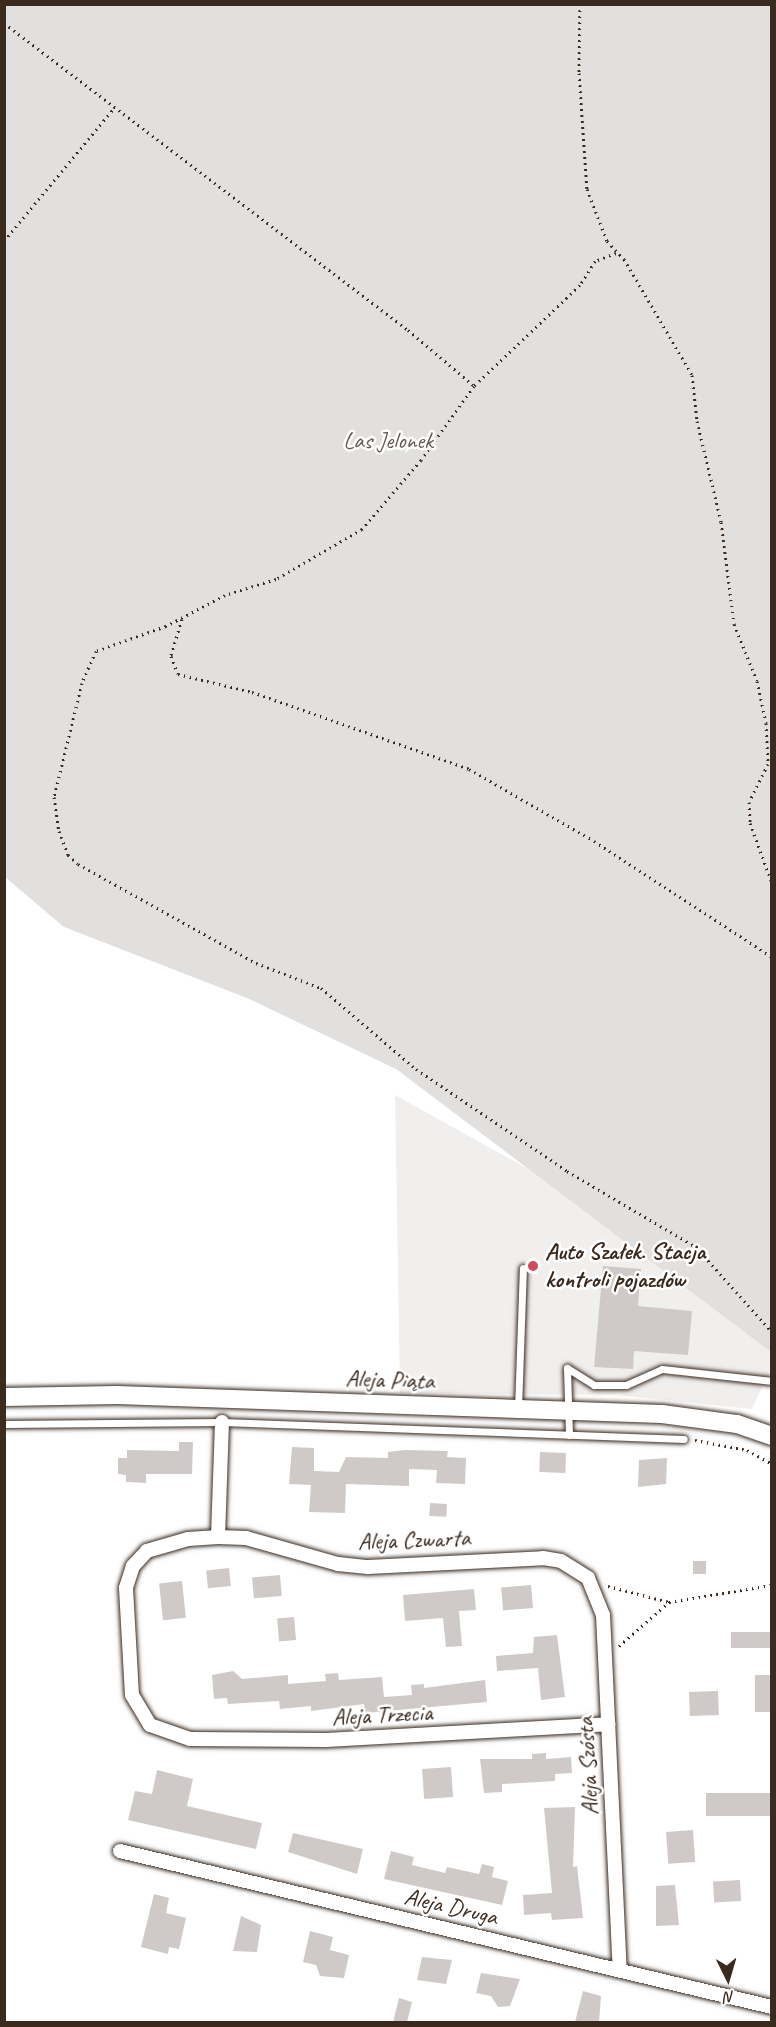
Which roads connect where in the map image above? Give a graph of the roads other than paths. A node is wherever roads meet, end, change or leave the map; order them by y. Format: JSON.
{"nodes":[{"id":1,"x":523,"y":1268,"type":"dead end"},
{"id":2,"x":771,"y":1381,"type":"edge"},
{"id":3,"x":4,"y":1397,"type":"edge"},
{"id":4,"x":518,"y":1409,"type":"junction"},
{"id":5,"x":570,"y":1410,"type":"junction"},
{"id":6,"x":222,"y":1422,"type":"junction"},
{"id":7,"x":4,"y":1424,"type":"edge"},
{"id":8,"x":569,"y":1435,"type":"junction"},
{"id":9,"x":771,"y":1436,"type":"edge"},
{"id":10,"x":684,"y":1439,"type":"road end"},
{"id":11,"x":218,"y":1537,"type":"junction"},
{"id":12,"x":578,"y":1569,"type":"joint"},
{"id":13,"x":609,"y":1724,"type":"junction"},
{"id":14,"x":157,"y":1731,"type":"joint"},
{"id":15,"x":120,"y":1851,"type":"dead end"},
{"id":16,"x":620,"y":1970,"type":"junction"},
{"id":17,"x":771,"y":2007,"type":"edge"}],
"edges":[{"from":1,"to":4,"type":"lane"},
{"from":2,"to":5,"type":"lane"},
{"from":3,"to":4,"type":"street","name":"Aleja Piąta"},
{"from":4,"to":5,"type":"street","name":"Aleja Piąta"},
{"from":5,"to":8,"type":"lane"},
{"from":5,"to":9,"type":"street","name":"Aleja Piąta"},
{"from":6,"to":7,"type":"lane"},
{"from":6,"to":8,"type":"lane"},
{"from":6,"to":11,"type":"street"},
{"from":8,"to":10,"type":"lane"},
{"from":11,"to":12,"type":"street","name":"Aleja Czwarta"},
{"from":11,"to":14,"type":"street","name":"Aleja Czwarta"},
{"from":12,"to":13,"type":"street","name":"Aleja Szósta"},
{"from":13,"to":14,"type":"street","name":"Aleja Trzecia"},
{"from":13,"to":16,"type":"street","name":"Aleja Szósta"},
{"from":15,"to":16,"type":"street","name":"Aleja Druga"},
{"from":16,"to":17,"type":"street","name":"Aleja Druga"}]}
